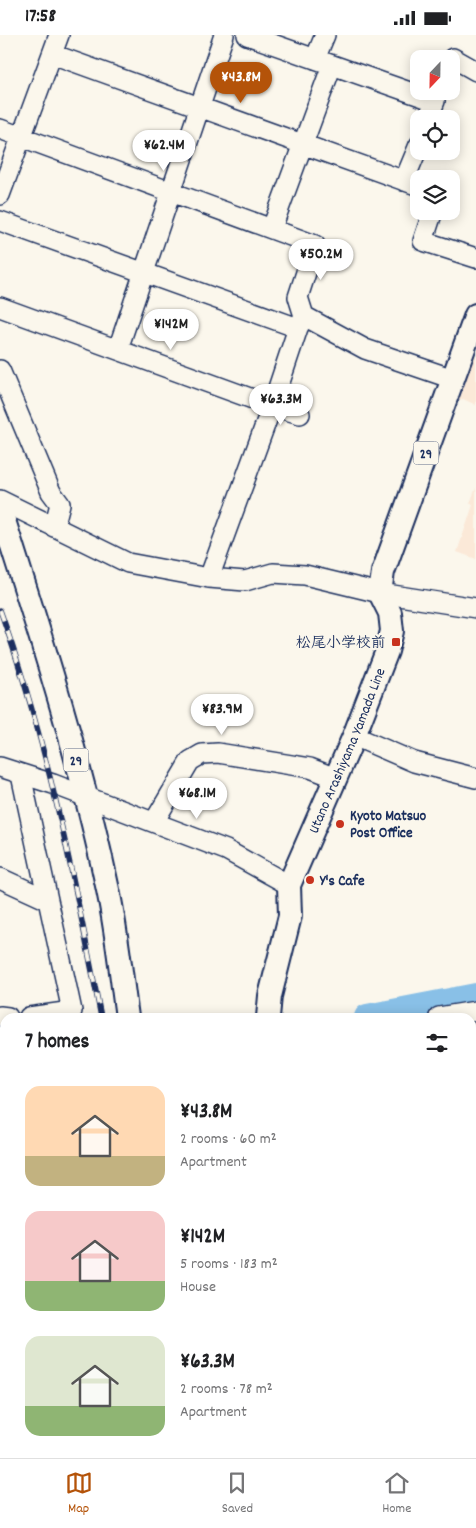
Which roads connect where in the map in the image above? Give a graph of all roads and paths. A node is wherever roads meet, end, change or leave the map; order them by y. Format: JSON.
{"nodes":[{"id":1,"x":59,"y":35,"type":"edge"},
{"id":2,"x":224,"y":35,"type":"edge"},
{"id":3,"x":247,"y":35,"type":"edge"},
{"id":4,"x":324,"y":35,"type":"edge"},
{"id":5,"x":52,"y":54,"type":"junction"},
{"id":6,"x":323,"y":62,"type":"junction"},
{"id":7,"x":460,"y":62,"type":"edge"},
{"id":8,"x":476,"y":71,"type":"edge"},
{"id":9,"x":410,"y":88,"type":"edge"},
{"id":10,"x":200,"y":107,"type":"junction"},
{"id":11,"x":0,"y":129,"type":"edge"},
{"id":12,"x":21,"y":137,"type":"junction"},
{"id":13,"x":303,"y":145,"type":"junction"},
{"id":14,"x":410,"y":183,"type":"edge"},
{"id":15,"x":172,"y":193,"type":"junction"},
{"id":16,"x":0,"y":195,"type":"edge"},
{"id":17,"x":430,"y":220,"type":"edge"},
{"id":18,"x":0,"y":221,"type":"edge"},
{"id":19,"x":272,"y":228,"type":"junction"},
{"id":20,"x":476,"y":258,"type":"edge"},
{"id":21,"x":144,"y":273,"type":"junction"},
{"id":22,"x":0,"y":307,"type":"edge"},
{"id":23,"x":476,"y":317,"type":"edge"},
{"id":24,"x":301,"y":322,"type":"junction"},
{"id":25,"x":118,"y":349,"type":"junction"},
{"id":26,"x":0,"y":370,"type":"edge"},
{"id":27,"x":453,"y":379,"type":"junction"},
{"id":28,"x":272,"y":406,"type":"junction"},
{"id":29,"x":300,"y":414,"type":"dead end"},
{"id":30,"x":0,"y":500,"type":"edge"},
{"id":31,"x":0,"y":508,"type":"edge"},
{"id":32,"x":54,"y":527,"type":"junction"},
{"id":33,"x":209,"y":578,"type":"junction"},
{"id":34,"x":380,"y":593,"type":"junction"},
{"id":35,"x":476,"y":608,"type":"edge"},
{"id":36,"x":354,"y":736,"type":"junction"},
{"id":37,"x":0,"y":767,"type":"edge"},
{"id":38,"x":21,"y":775,"type":"junction"},
{"id":39,"x":476,"y":776,"type":"edge"},
{"id":40,"x":336,"y":778,"type":"junction"},
{"id":41,"x":87,"y":797,"type":"junction"},
{"id":42,"x":154,"y":822,"type":"junction"},
{"id":43,"x":0,"y":878,"type":"edge"},
{"id":44,"x":289,"y":885,"type":"junction"},
{"id":45,"x":48,"y":900,"type":"junction"},
{"id":46,"x":58,"y":1013,"type":"edge"},
{"id":47,"x":126,"y":1013,"type":"edge"},
{"id":48,"x":268,"y":1013,"type":"edge"}],
"edges":[{"from":1,"to":5,"type":"street"},
{"from":2,"to":10,"type":"street"},
{"from":3,"to":6,"type":"street"},
{"from":4,"to":6,"type":"street"},
{"from":5,"to":10,"type":"street"},
{"from":5,"to":12,"type":"street"},
{"from":6,"to":9,"type":"street"},
{"from":6,"to":13,"type":"street"},
{"from":7,"to":8,"type":"street"},
{"from":10,"to":13,"type":"street"},
{"from":10,"to":15,"type":"street"},
{"from":11,"to":12,"type":"street"},
{"from":12,"to":15,"type":"street"},
{"from":12,"to":16,"type":"street"},
{"from":13,"to":14,"type":"street"},
{"from":13,"to":19,"type":"street"},
{"from":15,"to":19,"type":"street"},
{"from":15,"to":21,"type":"street"},
{"from":17,"to":20,"type":"street"},
{"from":18,"to":21,"type":"street"},
{"from":19,"to":24,"type":"street"},
{"from":21,"to":24,"type":"street"},
{"from":21,"to":25,"type":"street"},
{"from":22,"to":25,"type":"street"},
{"from":23,"to":27,"type":"main road","number":"29"},
{"from":24,"to":27,"type":"street"},
{"from":24,"to":28,"type":"street"},
{"from":25,"to":28,"type":"street"},
{"from":26,"to":32,"type":"street"},
{"from":27,"to":34,"type":"main road","number":"29"},
{"from":28,"to":29,"type":"street"},
{"from":28,"to":33,"type":"street"},
{"from":30,"to":32,"type":"street"},
{"from":31,"to":41,"type":"main road","number":"29"},
{"from":32,"to":33,"type":"street"},
{"from":33,"to":34,"type":"street"},
{"from":34,"to":35,"type":"street"},
{"from":34,"to":36,"type":"main road","name":"Utano Arashiyama Yamada Line"},
{"from":36,"to":39,"type":"street"},
{"from":36,"to":40,"type":"main road","name":"Utano Arashiyama Yamada Line"},
{"from":37,"to":38,"type":"street"},
{"from":38,"to":41,"type":"street"},
{"from":38,"to":45,"type":"street"},
{"from":40,"to":42,"type":"street"},
{"from":40,"to":44,"type":"main road","name":"Utano Arashiyama Yamada Line"},
{"from":41,"to":42,"type":"street"},
{"from":41,"to":47,"type":"main road","number":"29"},
{"from":42,"to":44,"type":"street"},
{"from":43,"to":45,"type":"street"},
{"from":44,"to":48,"type":"main road","name":"Utano Arashiyama Yamada Line"},
{"from":45,"to":46,"type":"street"}]}
